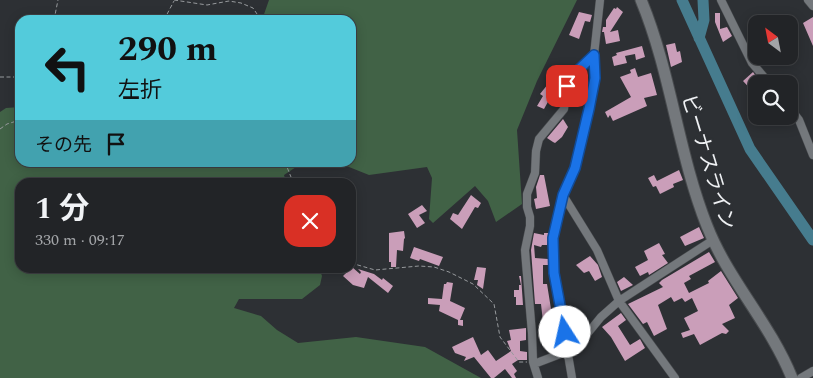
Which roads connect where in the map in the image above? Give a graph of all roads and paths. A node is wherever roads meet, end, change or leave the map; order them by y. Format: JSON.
{"nodes":[{"id":1,"x":58,"y":0,"type":"edge"},
{"id":2,"x":174,"y":0,"type":"edge"},
{"id":3,"x":600,"y":0,"type":"edge"},
{"id":4,"x":641,"y":0,"type":"edge"},
{"id":5,"x":721,"y":0,"type":"edge"},
{"id":6,"x":808,"y":0,"type":"edge"},
{"id":7,"x":813,"y":6,"type":"edge"},
{"id":8,"x":55,"y":15,"type":"edge"},
{"id":9,"x":166,"y":15,"type":"edge"},
{"id":10,"x":258,"y":15,"type":"edge"},
{"id":11,"x":594,"y":55,"type":"junction"},
{"id":12,"x":762,"y":75,"type":"edge"},
{"id":13,"x":0,"y":77,"type":"edge"},
{"id":14,"x":15,"y":77,"type":"edge"},
{"id":15,"x":798,"y":119,"type":"edge"},
{"id":16,"x":15,"y":122,"type":"edge"},
{"id":17,"x":0,"y":130,"type":"edge"},
{"id":18,"x":813,"y":155,"type":"edge"},
{"id":19,"x":563,"y":195,"type":"junction"},
{"id":20,"x":713,"y":240,"type":"junction"},
{"id":21,"x":356,"y":264,"type":"edge"},
{"id":22,"x":619,"y":301,"type":"junction"},
{"id":23,"x":568,"y":352,"type":"junction"},
{"id":24,"x":533,"y":363,"type":"junction"},
{"id":25,"x":813,"y":371,"type":"edge"},
{"id":26,"x":538,"y":378,"type":"edge"},
{"id":27,"x":572,"y":378,"type":"edge"},
{"id":28,"x":675,"y":378,"type":"edge"},
{"id":29,"x":792,"y":378,"type":"edge"},
{"id":30,"x":801,"y":378,"type":"edge"}],
"edges":[{"from":1,"to":8,"type":"path"},
{"from":2,"to":9,"type":"path"},
{"from":2,"to":10,"type":"path"},
{"from":3,"to":11,"type":"street"},
{"from":4,"to":20,"type":"main road","name":"ビーナスライン"},
{"from":5,"to":12,"type":"street"},
{"from":6,"to":7,"type":"street"},
{"from":11,"to":19,"type":"street"},
{"from":11,"to":24,"type":"street"},
{"from":13,"to":14,"type":"path"},
{"from":15,"to":18,"type":"street"},
{"from":16,"to":17,"type":"path"},
{"from":19,"to":22,"type":"street"},
{"from":19,"to":23,"type":"street"},
{"from":20,"to":22,"type":"street"},
{"from":20,"to":29,"type":"main road","name":"ビーナスライン"},
{"from":21,"to":24,"type":"path"},
{"from":22,"to":23,"type":"street"},
{"from":22,"to":28,"type":"street"},
{"from":23,"to":24,"type":"street"},
{"from":23,"to":27,"type":"street"},
{"from":24,"to":26,"type":"street"},
{"from":25,"to":30,"type":"street"}]}
